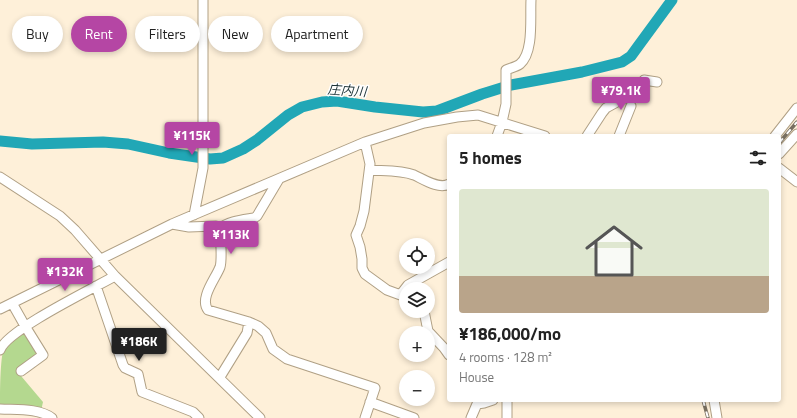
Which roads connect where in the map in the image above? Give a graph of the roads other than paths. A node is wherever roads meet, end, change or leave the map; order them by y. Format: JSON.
{"nodes":[{"id":1,"x":203,"y":0,"type":"edge"},
{"id":2,"x":531,"y":0,"type":"edge"},
{"id":3,"x":657,"y":82,"type":"dead end"},
{"id":4,"x":631,"y":106,"type":"dead end"},
{"id":5,"x":797,"y":108,"type":"edge"},
{"id":6,"x":502,"y":122,"type":"junction"},
{"id":7,"x":498,"y":134,"type":"edge"},
{"id":8,"x":539,"y":134,"type":"edge"},
{"id":9,"x":588,"y":134,"type":"edge"},
{"id":10,"x":620,"y":134,"type":"edge"},
{"id":11,"x":777,"y":134,"type":"edge"},
{"id":12,"x":797,"y":134,"type":"edge"},
{"id":13,"x":365,"y":142,"type":"junction"},
{"id":14,"x":781,"y":152,"type":"edge"},
{"id":15,"x":370,"y":170,"type":"junction"},
{"id":16,"x":781,"y":170,"type":"edge"},
{"id":17,"x":0,"y":177,"type":"edge"},
{"id":18,"x":279,"y":179,"type":"junction"},
{"id":19,"x":797,"y":182,"type":"edge"},
{"id":20,"x":447,"y":185,"type":"edge"},
{"id":21,"x":194,"y":215,"type":"junction"},
{"id":22,"x":172,"y":224,"type":"junction"},
{"id":23,"x":219,"y":229,"type":"junction"},
{"id":24,"x":101,"y":260,"type":"junction"},
{"id":25,"x":447,"y":263,"type":"edge"},
{"id":26,"x":115,"y":276,"type":"junction"},
{"id":27,"x":412,"y":282,"type":"edge"},
{"id":28,"x":96,"y":286,"type":"junction"},
{"id":29,"x":399,"y":294,"type":"edge"},
{"id":30,"x":12,"y":302,"type":"junction"},
{"id":31,"x":0,"y":309,"type":"edge"},
{"id":32,"x":425,"y":318,"type":"edge"},
{"id":33,"x":249,"y":322,"type":"junction"},
{"id":34,"x":25,"y":326,"type":"junction"},
{"id":35,"x":0,"y":350,"type":"edge"},
{"id":36,"x":447,"y":352,"type":"edge"},
{"id":37,"x":21,"y":371,"type":"dead end"},
{"id":38,"x":220,"y":377,"type":"junction"},
{"id":39,"x":370,"y":402,"type":"junction"},
{"id":40,"x":476,"y":402,"type":"edge"},
{"id":41,"x":487,"y":402,"type":"edge"},
{"id":42,"x":507,"y":402,"type":"edge"},
{"id":43,"x":714,"y":402,"type":"edge"},
{"id":44,"x":0,"y":409,"type":"edge"},
{"id":45,"x":52,"y":418,"type":"edge"},
{"id":46,"x":198,"y":418,"type":"edge"},
{"id":47,"x":260,"y":418,"type":"edge"},
{"id":48,"x":365,"y":418,"type":"edge"},
{"id":49,"x":414,"y":418,"type":"edge"},
{"id":50,"x":471,"y":418,"type":"edge"},
{"id":51,"x":507,"y":418,"type":"edge"},
{"id":52,"x":717,"y":418,"type":"edge"}],
"edges":[{"from":1,"to":21,"type":"street"},
{"from":2,"to":6,"type":"street"},
{"from":3,"to":9,"type":"street"},
{"from":4,"to":10,"type":"street"},
{"from":5,"to":11,"type":"street"},
{"from":6,"to":7,"type":"street"},
{"from":6,"to":8,"type":"street"},
{"from":6,"to":13,"type":"street"},
{"from":12,"to":14,"type":"street"},
{"from":13,"to":15,"type":"street"},
{"from":13,"to":18,"type":"street"},
{"from":15,"to":20,"type":"street"},
{"from":15,"to":29,"type":"street"},
{"from":16,"to":19,"type":"street"},
{"from":17,"to":24,"type":"street"},
{"from":18,"to":21,"type":"street"},
{"from":18,"to":23,"type":"street"},
{"from":21,"to":22,"type":"street"},
{"from":22,"to":23,"type":"street"},
{"from":22,"to":24,"type":"street"},
{"from":23,"to":33,"type":"street"},
{"from":24,"to":26,"type":"street"},
{"from":24,"to":30,"type":"street"},
{"from":25,"to":27,"type":"street"},
{"from":26,"to":28,"type":"street"},
{"from":26,"to":38,"type":"street"},
{"from":28,"to":34,"type":"street"},
{"from":28,"to":46,"type":"street"},
{"from":30,"to":31,"type":"street"},
{"from":30,"to":34,"type":"street"},
{"from":32,"to":36,"type":"street"},
{"from":33,"to":38,"type":"street"},
{"from":33,"to":39,"type":"street"},
{"from":34,"to":35,"type":"street"},
{"from":34,"to":37,"type":"street"},
{"from":38,"to":47,"type":"street"},
{"from":39,"to":48,"type":"street"},
{"from":39,"to":49,"type":"street"},
{"from":40,"to":41,"type":"street"},
{"from":40,"to":50,"type":"street"},
{"from":42,"to":51,"type":"street"},
{"from":43,"to":52,"type":"street"},
{"from":44,"to":45,"type":"street"}]}
